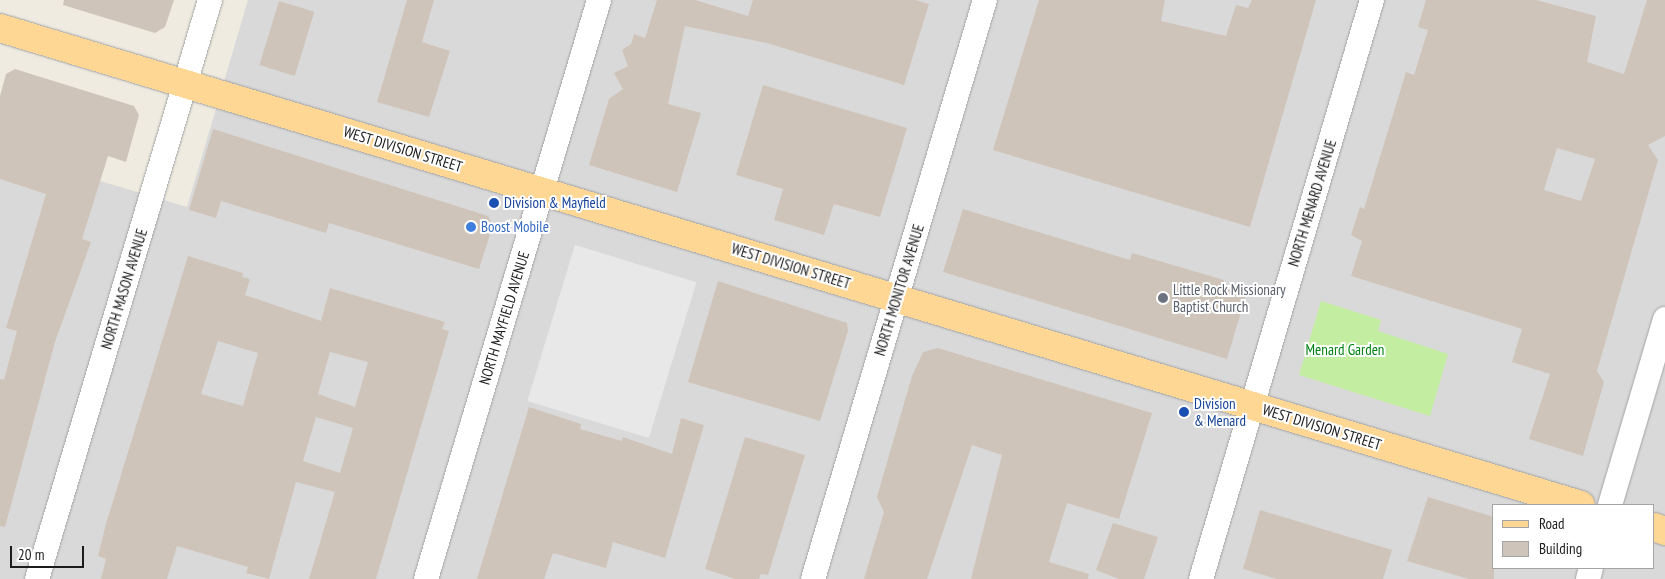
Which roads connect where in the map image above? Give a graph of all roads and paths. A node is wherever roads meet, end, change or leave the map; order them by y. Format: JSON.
{"nodes":[{"id":1,"x":210,"y":0,"type":"edge"},
{"id":2,"x":598,"y":0,"type":"edge"},
{"id":3,"x":985,"y":0,"type":"edge"},
{"id":4,"x":1372,"y":0,"type":"edge"},
{"id":5,"x":0,"y":28,"type":"edge"},
{"id":6,"x":186,"y":83,"type":"junction"},
{"id":7,"x":541,"y":191,"type":"junction"},
{"id":8,"x":896,"y":298,"type":"junction"},
{"id":9,"x":1665,"y":319,"type":"edge"},
{"id":10,"x":1252,"y":406,"type":"junction"},
{"id":11,"x":1579,"y":504,"type":"edge"},
{"id":12,"x":1610,"y":504,"type":"edge"},
{"id":13,"x":37,"y":579,"type":"edge"},
{"id":14,"x":426,"y":579,"type":"edge"},
{"id":15,"x":813,"y":579,"type":"edge"},
{"id":16,"x":1200,"y":579,"type":"edge"}],
"edges":[{"from":1,"to":6,"type":"street","name":"NORTH MASON AVENUE"},
{"from":2,"to":7,"type":"street","name":"NORTH MAYFIELD AVENUE"},
{"from":3,"to":8,"type":"street","name":"NORTH MONITOR AVENUE"},
{"from":4,"to":10,"type":"street","name":"NORTH MENARD AVENUE"},
{"from":5,"to":6,"type":"main road","name":"WEST DIVISION STREET"},
{"from":6,"to":7,"type":"main road","name":"WEST DIVISION STREET"},
{"from":6,"to":13,"type":"street","name":"NORTH MASON AVENUE"},
{"from":7,"to":8,"type":"main road","name":"WEST DIVISION STREET"},
{"from":7,"to":14,"type":"street","name":"NORTH MAYFIELD AVENUE"},
{"from":8,"to":10,"type":"main road","name":"WEST DIVISION STREET"},
{"from":8,"to":15,"type":"street","name":"NORTH MONITOR AVENUE"},
{"from":9,"to":12,"type":"street"},
{"from":10,"to":11,"type":"main road","name":"WEST DIVISION STREET"},
{"from":10,"to":16,"type":"street","name":"NORTH MENARD AVENUE"}]}
